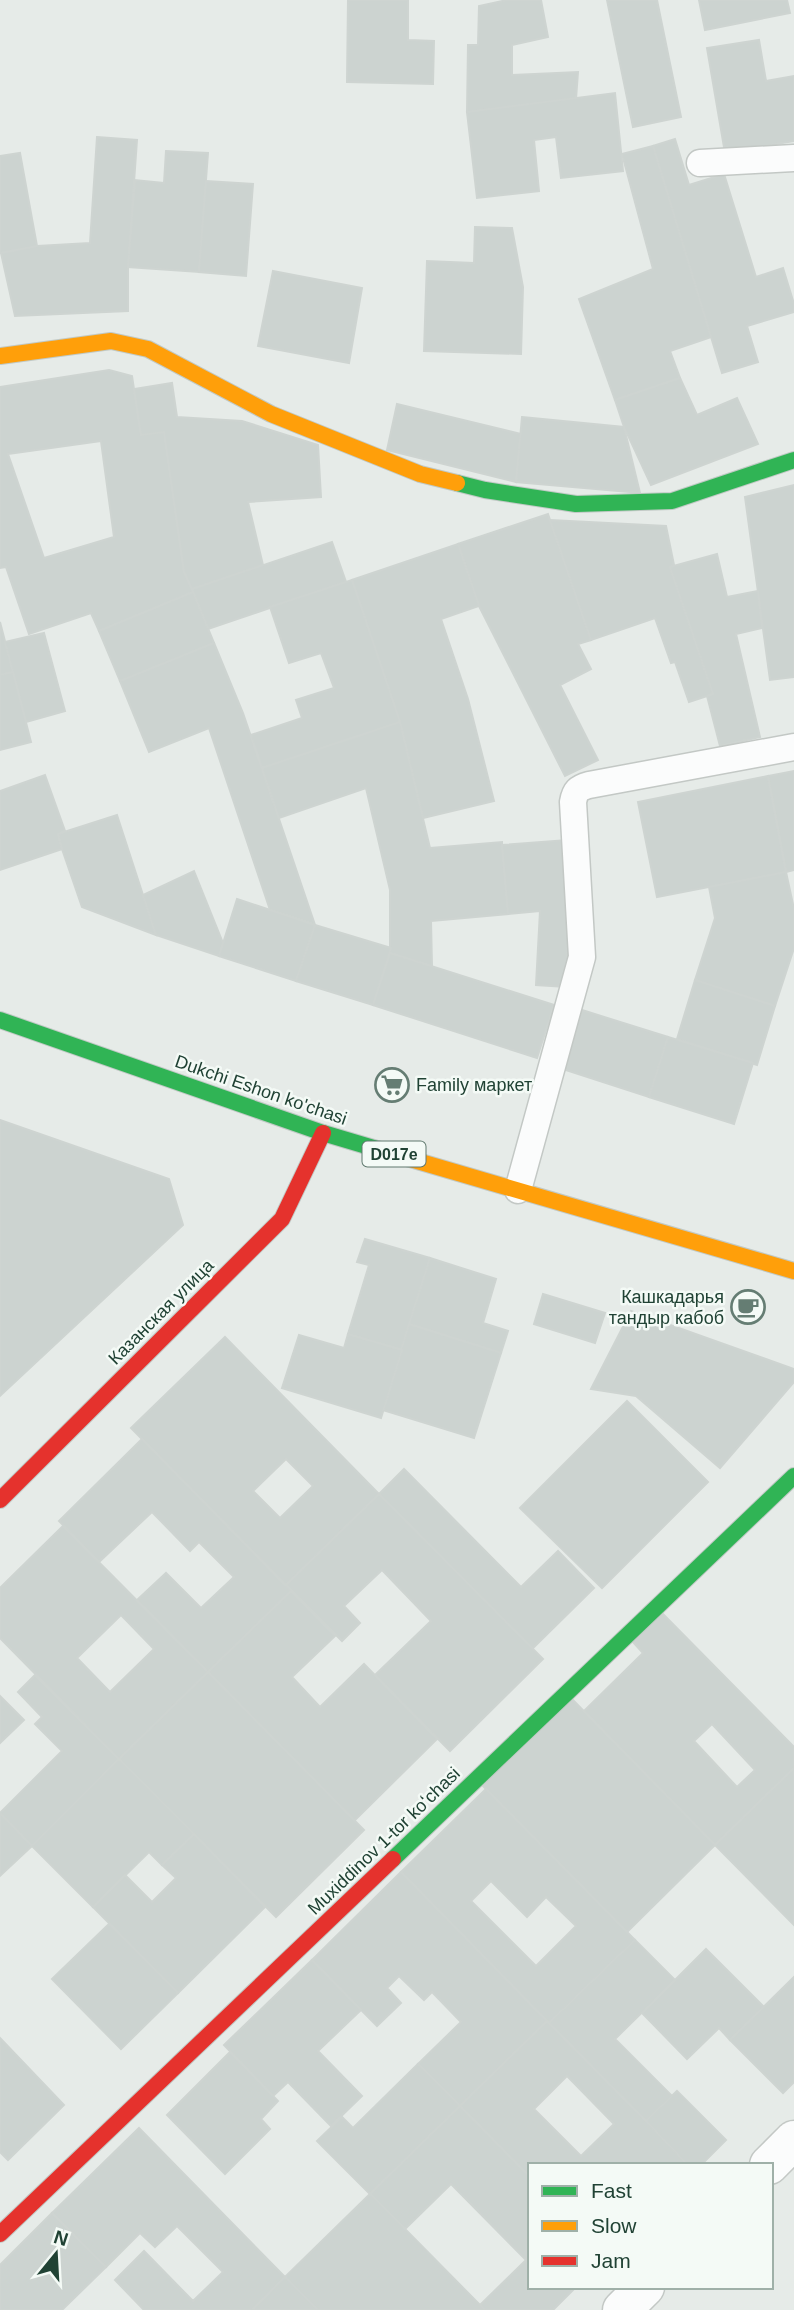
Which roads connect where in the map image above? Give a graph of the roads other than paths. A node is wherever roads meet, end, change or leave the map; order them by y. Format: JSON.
{"nodes":[{"id":1,"x":794,"y":158,"type":"edge"},
{"id":2,"x":700,"y":163,"type":"dead end"},
{"id":3,"x":0,"y":356,"type":"edge"},
{"id":4,"x":794,"y":460,"type":"edge"},
{"id":5,"x":794,"y":747,"type":"edge"},
{"id":6,"x":0,"y":1020,"type":"edge"},
{"id":7,"x":323,"y":1133,"type":"junction"},
{"id":8,"x":518,"y":1190,"type":"junction"},
{"id":9,"x":794,"y":1271,"type":"edge"},
{"id":10,"x":794,"y":1476,"type":"edge"},
{"id":11,"x":0,"y":1500,"type":"edge"},
{"id":12,"x":794,"y":2140,"type":"edge"},
{"id":13,"x":771,"y":2163,"type":"edge"},
{"id":14,"x":0,"y":2234,"type":"edge"},
{"id":15,"x":643,"y":2289,"type":"edge"},
{"id":16,"x":622,"y":2310,"type":"edge"}],
"edges":[{"from":1,"to":2,"type":"lane"},
{"from":3,"to":4,"type":"street"},
{"from":5,"to":8,"type":"lane"},
{"from":6,"to":7,"type":"street","name":"Dukchi Eshon ko'chasi","number":"D017e"},
{"from":7,"to":8,"type":"street","name":"Dukchi Eshon ko'chasi","number":"D017e"},
{"from":7,"to":11,"type":"street","name":"Казанская улица"},
{"from":8,"to":9,"type":"street","name":"Dukchi Eshon ko'chasi","number":"D017e"},
{"from":10,"to":14,"type":"street","name":"Muxiddinov 1-tor koʻchasi"},
{"from":12,"to":13,"type":"street"},
{"from":15,"to":16,"type":"street"}]}
